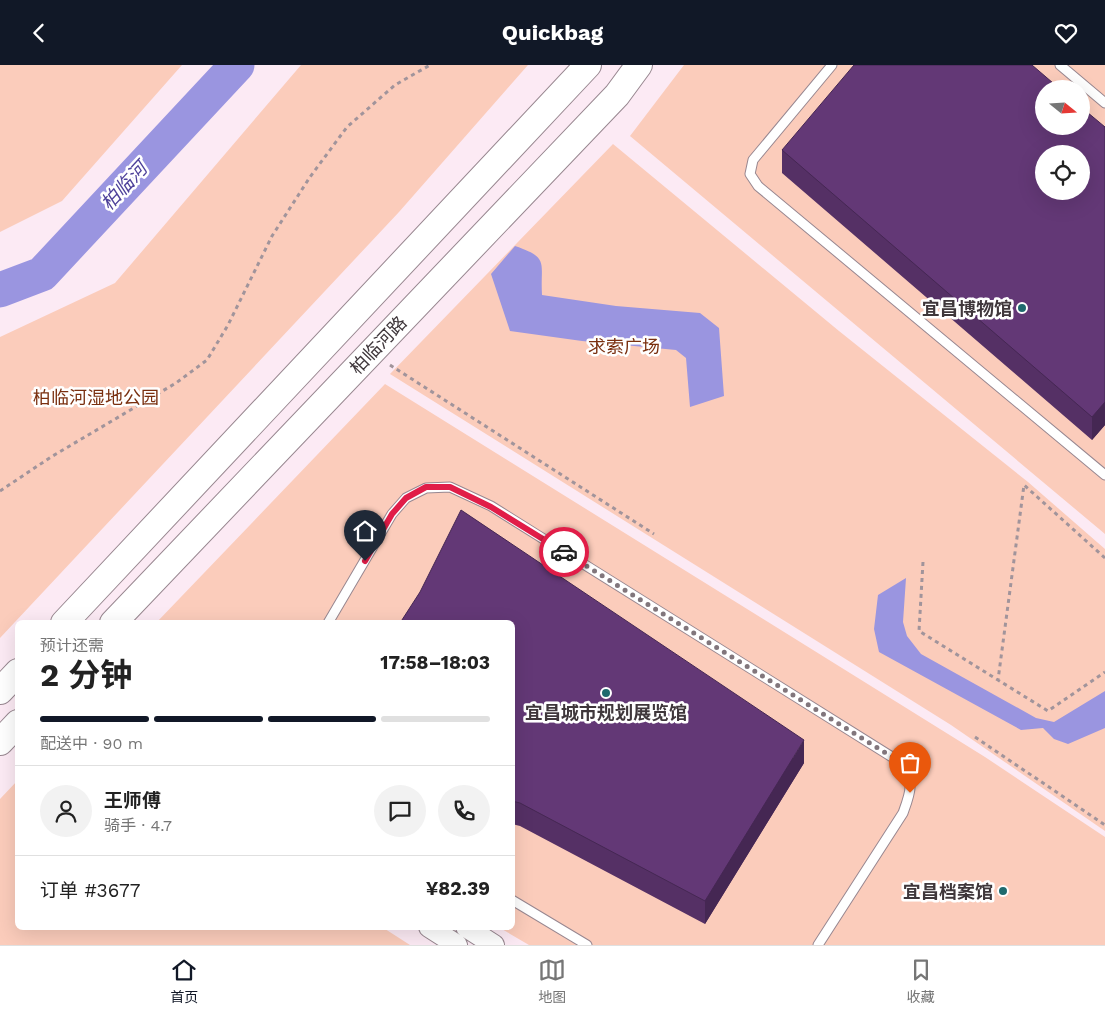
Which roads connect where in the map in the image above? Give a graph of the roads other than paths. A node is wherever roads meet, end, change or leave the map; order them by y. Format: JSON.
{"nodes":[{"id":1,"x":588,"y":65,"type":"edge"},
{"id":2,"x":639,"y":65,"type":"edge"},
{"id":3,"x":832,"y":65,"type":"edge"},
{"id":4,"x":1060,"y":65,"type":"edge"},
{"id":5,"x":1105,"y":103,"type":"edge"},
{"id":6,"x":1105,"y":475,"type":"edge"},
{"id":7,"x":67,"y":620,"type":"edge"},
{"id":8,"x":116,"y":620,"type":"edge"},
{"id":9,"x":330,"y":620,"type":"edge"},
{"id":10,"x":15,"y":675,"type":"edge"},
{"id":11,"x":0,"y":691,"type":"edge"},
{"id":12,"x":15,"y":726,"type":"edge"},
{"id":13,"x":0,"y":742,"type":"edge"},
{"id":14,"x":515,"y":901,"type":"edge"},
{"id":15,"x":434,"y":930,"type":"edge"},
{"id":16,"x":471,"y":930,"type":"edge"},
{"id":17,"x":457,"y":945,"type":"edge"},
{"id":18,"x":494,"y":945,"type":"edge"},
{"id":19,"x":587,"y":945,"type":"edge"},
{"id":20,"x":818,"y":945,"type":"edge"}],
"edges":[{"from":1,"to":7,"type":"main road"},
{"from":2,"to":8,"type":"main road","name":"柏临河路"},
{"from":3,"to":6,"type":"lane"},
{"from":4,"to":5,"type":"lane"},
{"from":9,"to":20,"type":"lane"},
{"from":10,"to":11,"type":"main road"},
{"from":12,"to":13,"type":"main road"},
{"from":14,"to":19,"type":"lane"},
{"from":15,"to":17,"type":"street"},
{"from":16,"to":18,"type":"street"}]}
